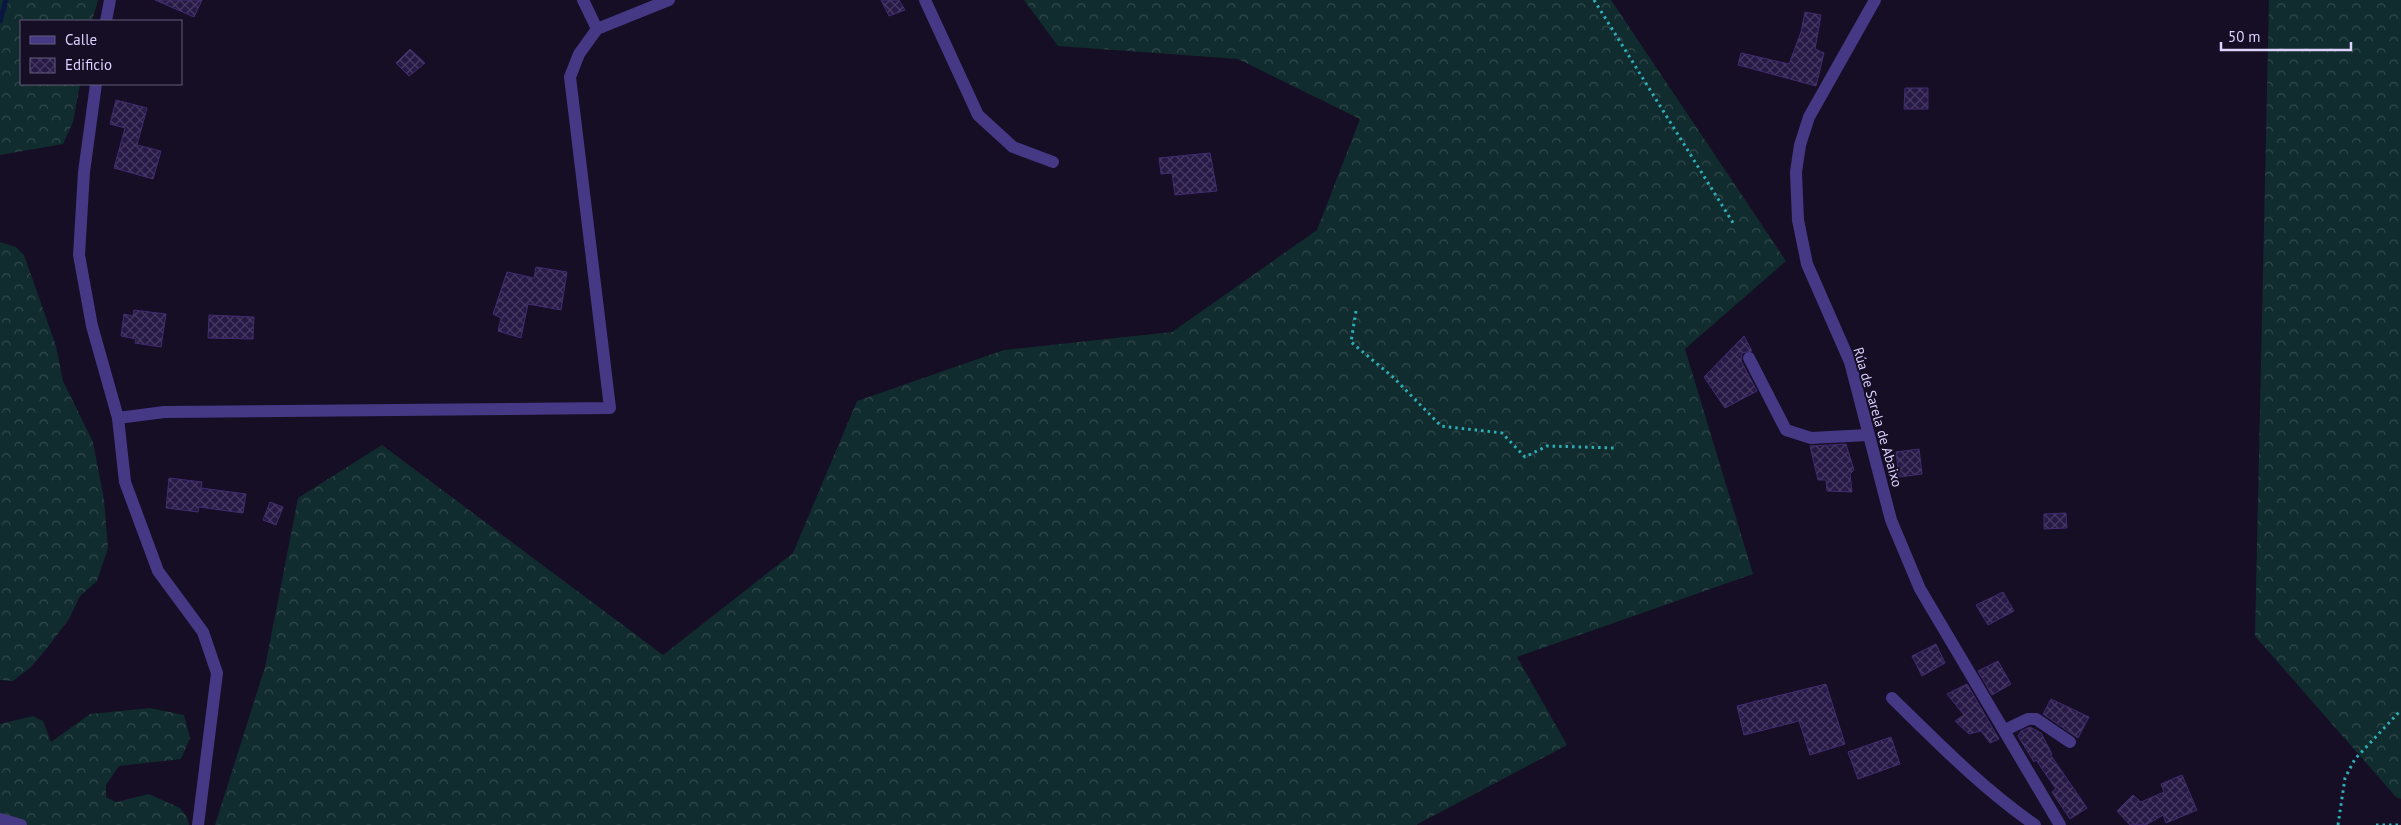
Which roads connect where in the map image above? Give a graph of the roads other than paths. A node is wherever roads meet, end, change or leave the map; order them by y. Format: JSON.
{"nodes":[{"id":1,"x":110,"y":0,"type":"edge"},
{"id":2,"x":584,"y":0,"type":"edge"},
{"id":3,"x":669,"y":0,"type":"edge"},
{"id":4,"x":924,"y":0,"type":"edge"},
{"id":5,"x":1876,"y":0,"type":"edge"},
{"id":6,"x":106,"y":20,"type":"edge"},
{"id":7,"x":597,"y":29,"type":"junction"},
{"id":8,"x":96,"y":85,"type":"edge"},
{"id":9,"x":1053,"y":162,"type":"dead end"},
{"id":10,"x":1749,"y":358,"type":"dead end"},
{"id":11,"x":118,"y":418,"type":"junction"},
{"id":12,"x":1868,"y":435,"type":"junction"},
{"id":13,"x":1892,"y":698,"type":"dead end"},
{"id":14,"x":2005,"y":730,"type":"junction"},
{"id":15,"x":2070,"y":742,"type":"dead end"},
{"id":16,"x":0,"y":819,"type":"edge"},
{"id":17,"x":21,"y":825,"type":"edge"},
{"id":18,"x":198,"y":825,"type":"edge"},
{"id":19,"x":2035,"y":825,"type":"edge"},
{"id":20,"x":2060,"y":825,"type":"edge"}],
"edges":[{"from":1,"to":6,"type":"street"},
{"from":2,"to":7,"type":"street"},
{"from":3,"to":7,"type":"street"},
{"from":4,"to":9,"type":"street"},
{"from":5,"to":12,"type":"street","name":"Rúa de Sarela de Abaixo"},
{"from":7,"to":11,"type":"street"},
{"from":8,"to":11,"type":"street"},
{"from":10,"to":12,"type":"street"},
{"from":11,"to":18,"type":"street"},
{"from":12,"to":14,"type":"street","name":"Rúa de Sarela de Abaixo"},
{"from":13,"to":19,"type":"street"},
{"from":14,"to":15,"type":"street"},
{"from":14,"to":20,"type":"street","name":"Rúa de Sarela de Abaixo"},
{"from":16,"to":17,"type":"street"}]}
